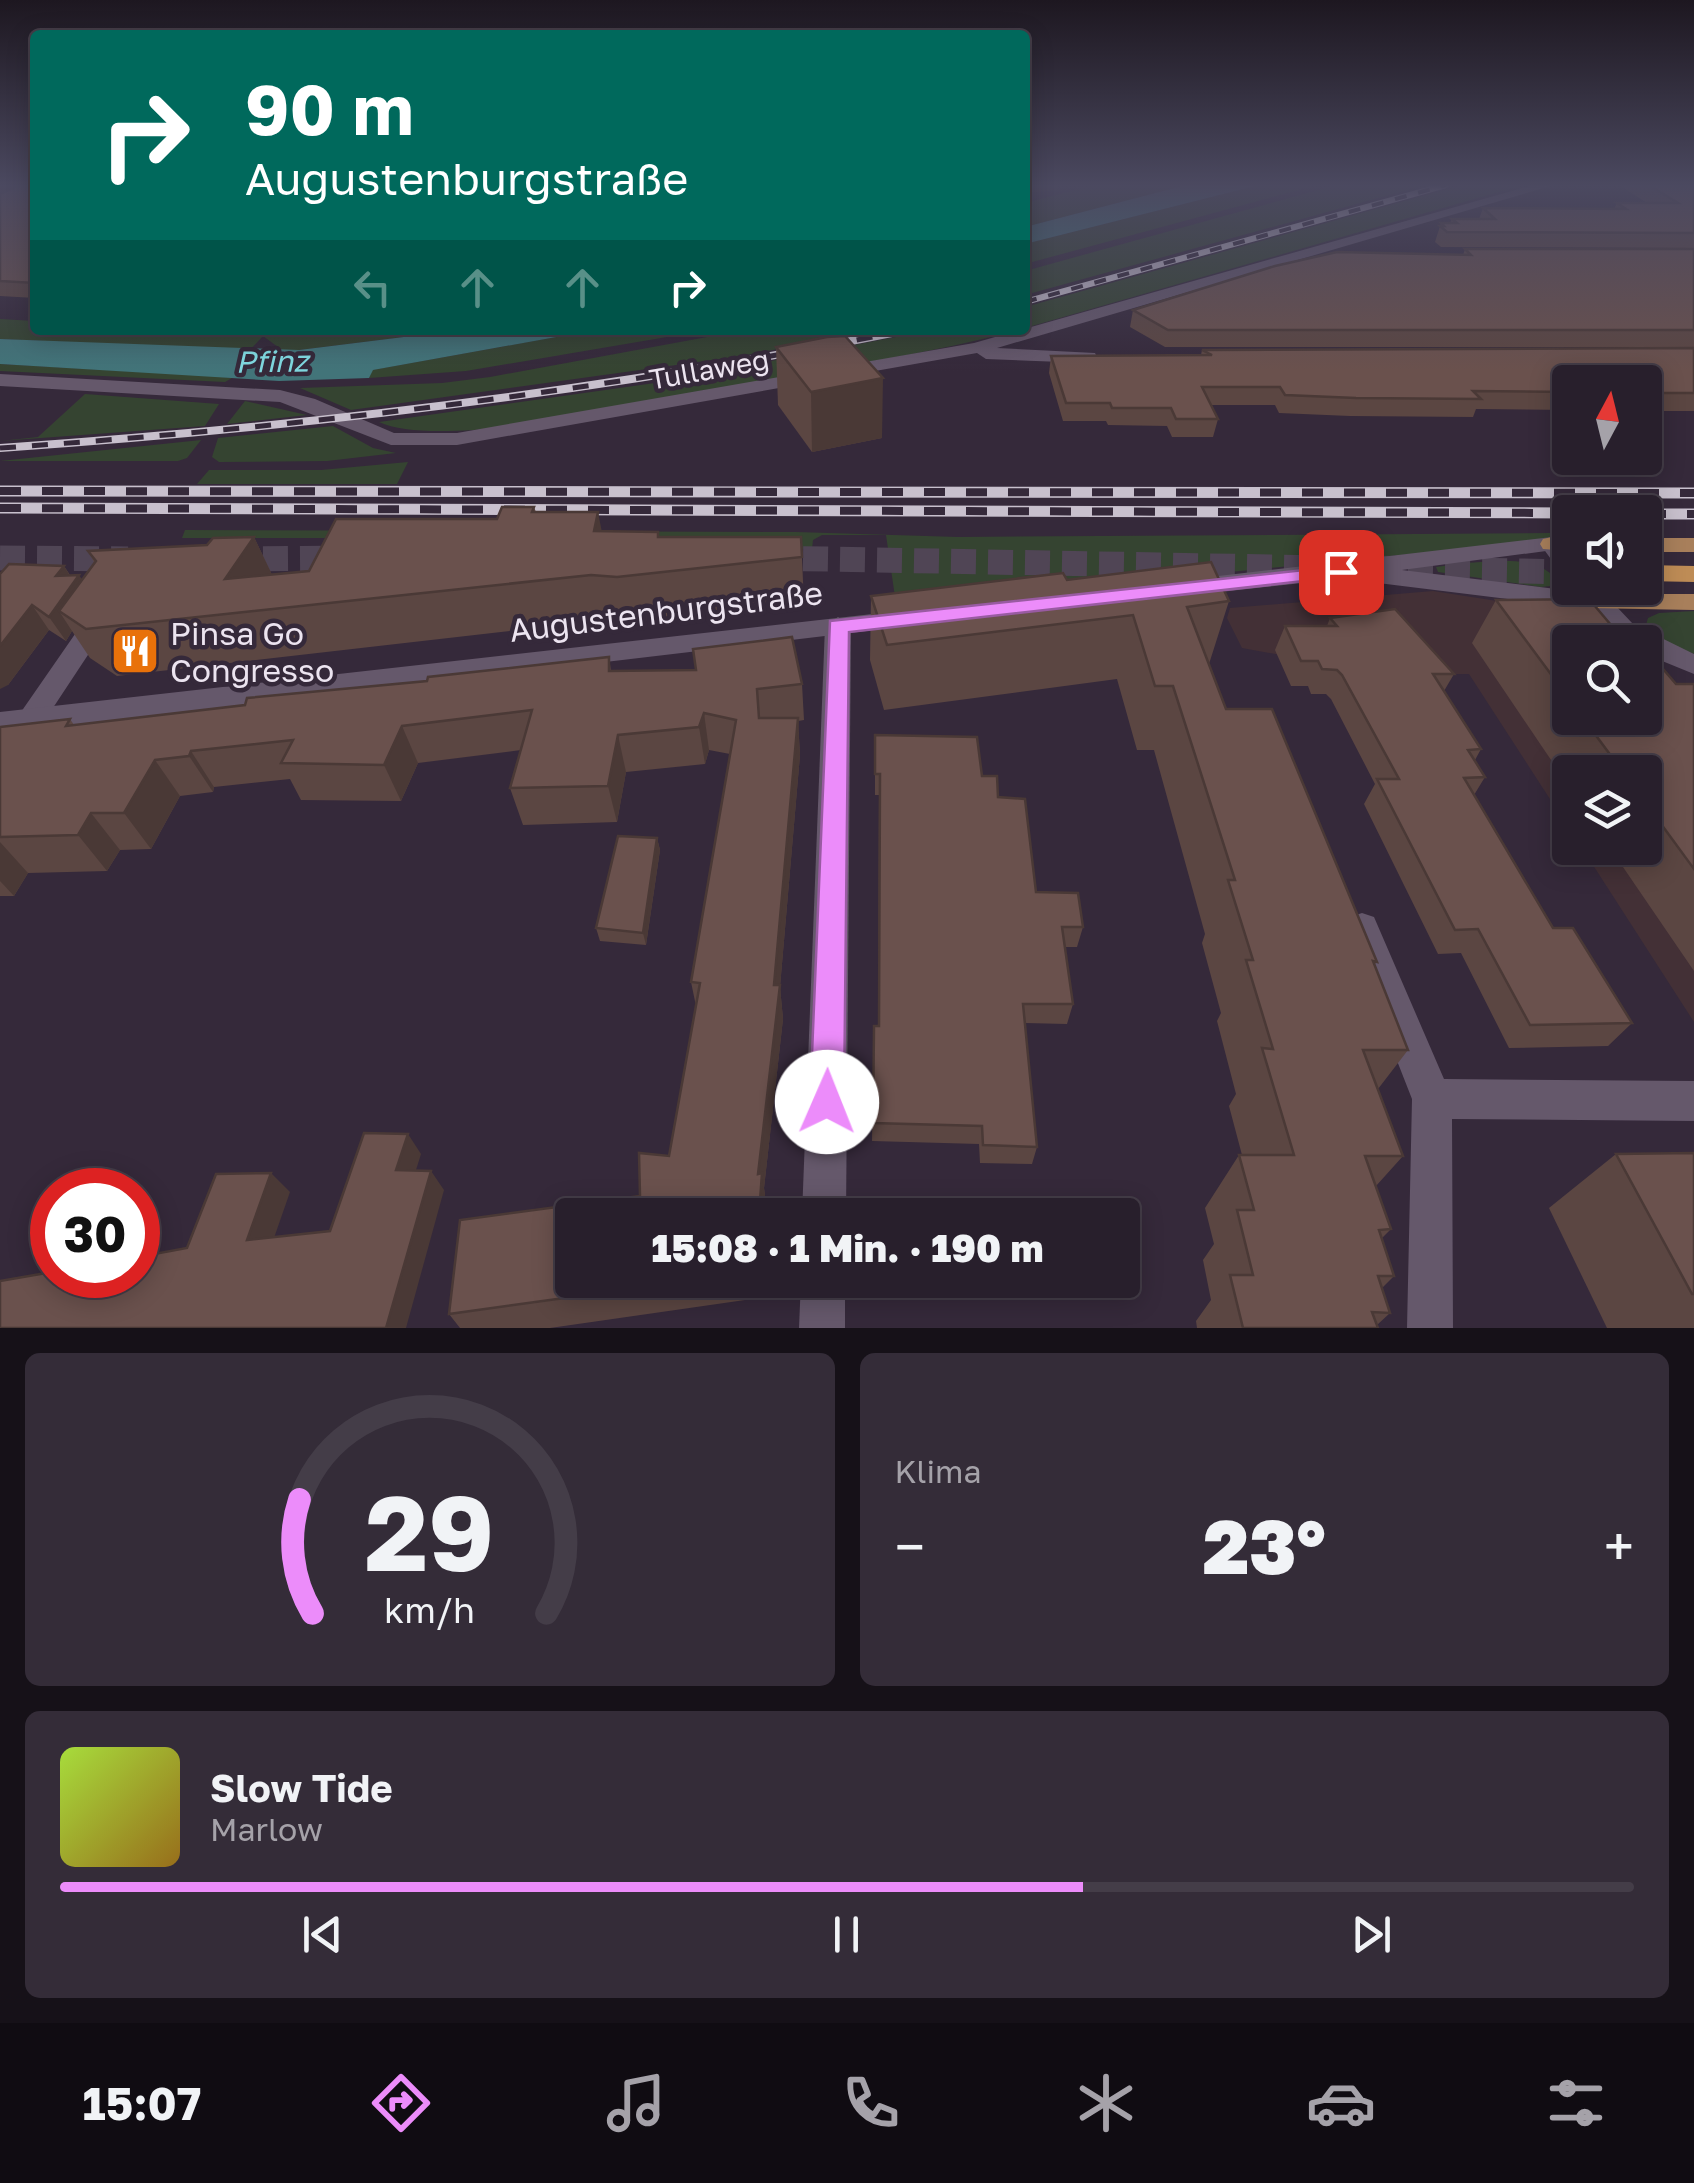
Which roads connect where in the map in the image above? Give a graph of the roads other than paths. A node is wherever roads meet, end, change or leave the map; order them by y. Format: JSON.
{"nodes":[{"id":1,"x":1336,"y":247,"type":"edge"},
{"id":2,"x":1329,"y":249,"type":"junction"},
{"id":3,"x":1364,"y":256,"type":"edge"},
{"id":4,"x":1030,"y":333,"type":"edge"},
{"id":5,"x":1022,"y":335,"type":"edge"},
{"id":6,"x":976,"y":348,"type":"junction"},
{"id":7,"x":1106,"y":357,"type":"edge"},
{"id":8,"x":0,"y":380,"type":"edge"},
{"id":9,"x":1552,"y":545,"type":"edge"},
{"id":10,"x":1662,"y":545,"type":"edge"},
{"id":11,"x":1694,"y":546,"type":"edge"},
{"id":12,"x":1341,"y":572,"type":"junction"},
{"id":13,"x":1662,"y":573,"type":"edge"},
{"id":14,"x":1694,"y":574,"type":"edge"},
{"id":15,"x":1552,"y":591,"type":"edge"},
{"id":16,"x":1152,"y":592,"type":"edge"},
{"id":17,"x":1662,"y":600,"type":"edge"},
{"id":18,"x":1694,"y":602,"type":"edge"},
{"id":19,"x":108,"y":605,"type":"edge"},
{"id":20,"x":1600,"y":605,"type":"edge"},
{"id":21,"x":936,"y":616,"type":"edge"},
{"id":22,"x":1619,"y":625,"type":"edge"},
{"id":23,"x":838,"y":626,"type":"junction"},
{"id":24,"x":1662,"y":651,"type":"edge"},
{"id":25,"x":1694,"y":665,"type":"edge"},
{"id":26,"x":31,"y":719,"type":"junction"},
{"id":27,"x":0,"y":723,"type":"edge"},
{"id":28,"x":1352,"y":905,"type":"edge"},
{"id":29,"x":1432,"y":1099,"type":"junction"},
{"id":30,"x":1694,"y":1101,"type":"edge"},
{"id":31,"x":824,"y":1198,"type":"edge"},
{"id":32,"x":823,"y":1298,"type":"edge"},
{"id":33,"x":822,"y":1328,"type":"edge"},
{"id":34,"x":1430,"y":1328,"type":"edge"}],
"edges":[{"from":1,"to":2,"type":"street","name":"Tullaweg"},
{"from":2,"to":3,"type":"street"},
{"from":2,"to":4,"type":"street","name":"Tullaweg"},
{"from":5,"to":6,"type":"street","name":"Tullaweg"},
{"from":6,"to":7,"type":"street"},
{"from":6,"to":8,"type":"street","name":"Tullaweg"},
{"from":9,"to":12,"type":"street"},
{"from":10,"to":11,"type":"main road"},
{"from":12,"to":15,"type":"street"},
{"from":12,"to":16,"type":"street"},
{"from":13,"to":14,"type":"highway"},
{"from":17,"to":18,"type":"main road"},
{"from":19,"to":26,"type":"street"},
{"from":20,"to":22,"type":"street"},
{"from":21,"to":23,"type":"street","name":"Augustenburgstraße"},
{"from":23,"to":26,"type":"street","name":"Augustenburgstraße"},
{"from":23,"to":31,"type":"street"},
{"from":24,"to":25,"type":"street"},
{"from":26,"to":27,"type":"street","name":"Augustenburgstraße"},
{"from":28,"to":29,"type":"street"},
{"from":29,"to":30,"type":"street"},
{"from":29,"to":34,"type":"street"},
{"from":32,"to":33,"type":"street"}]}
